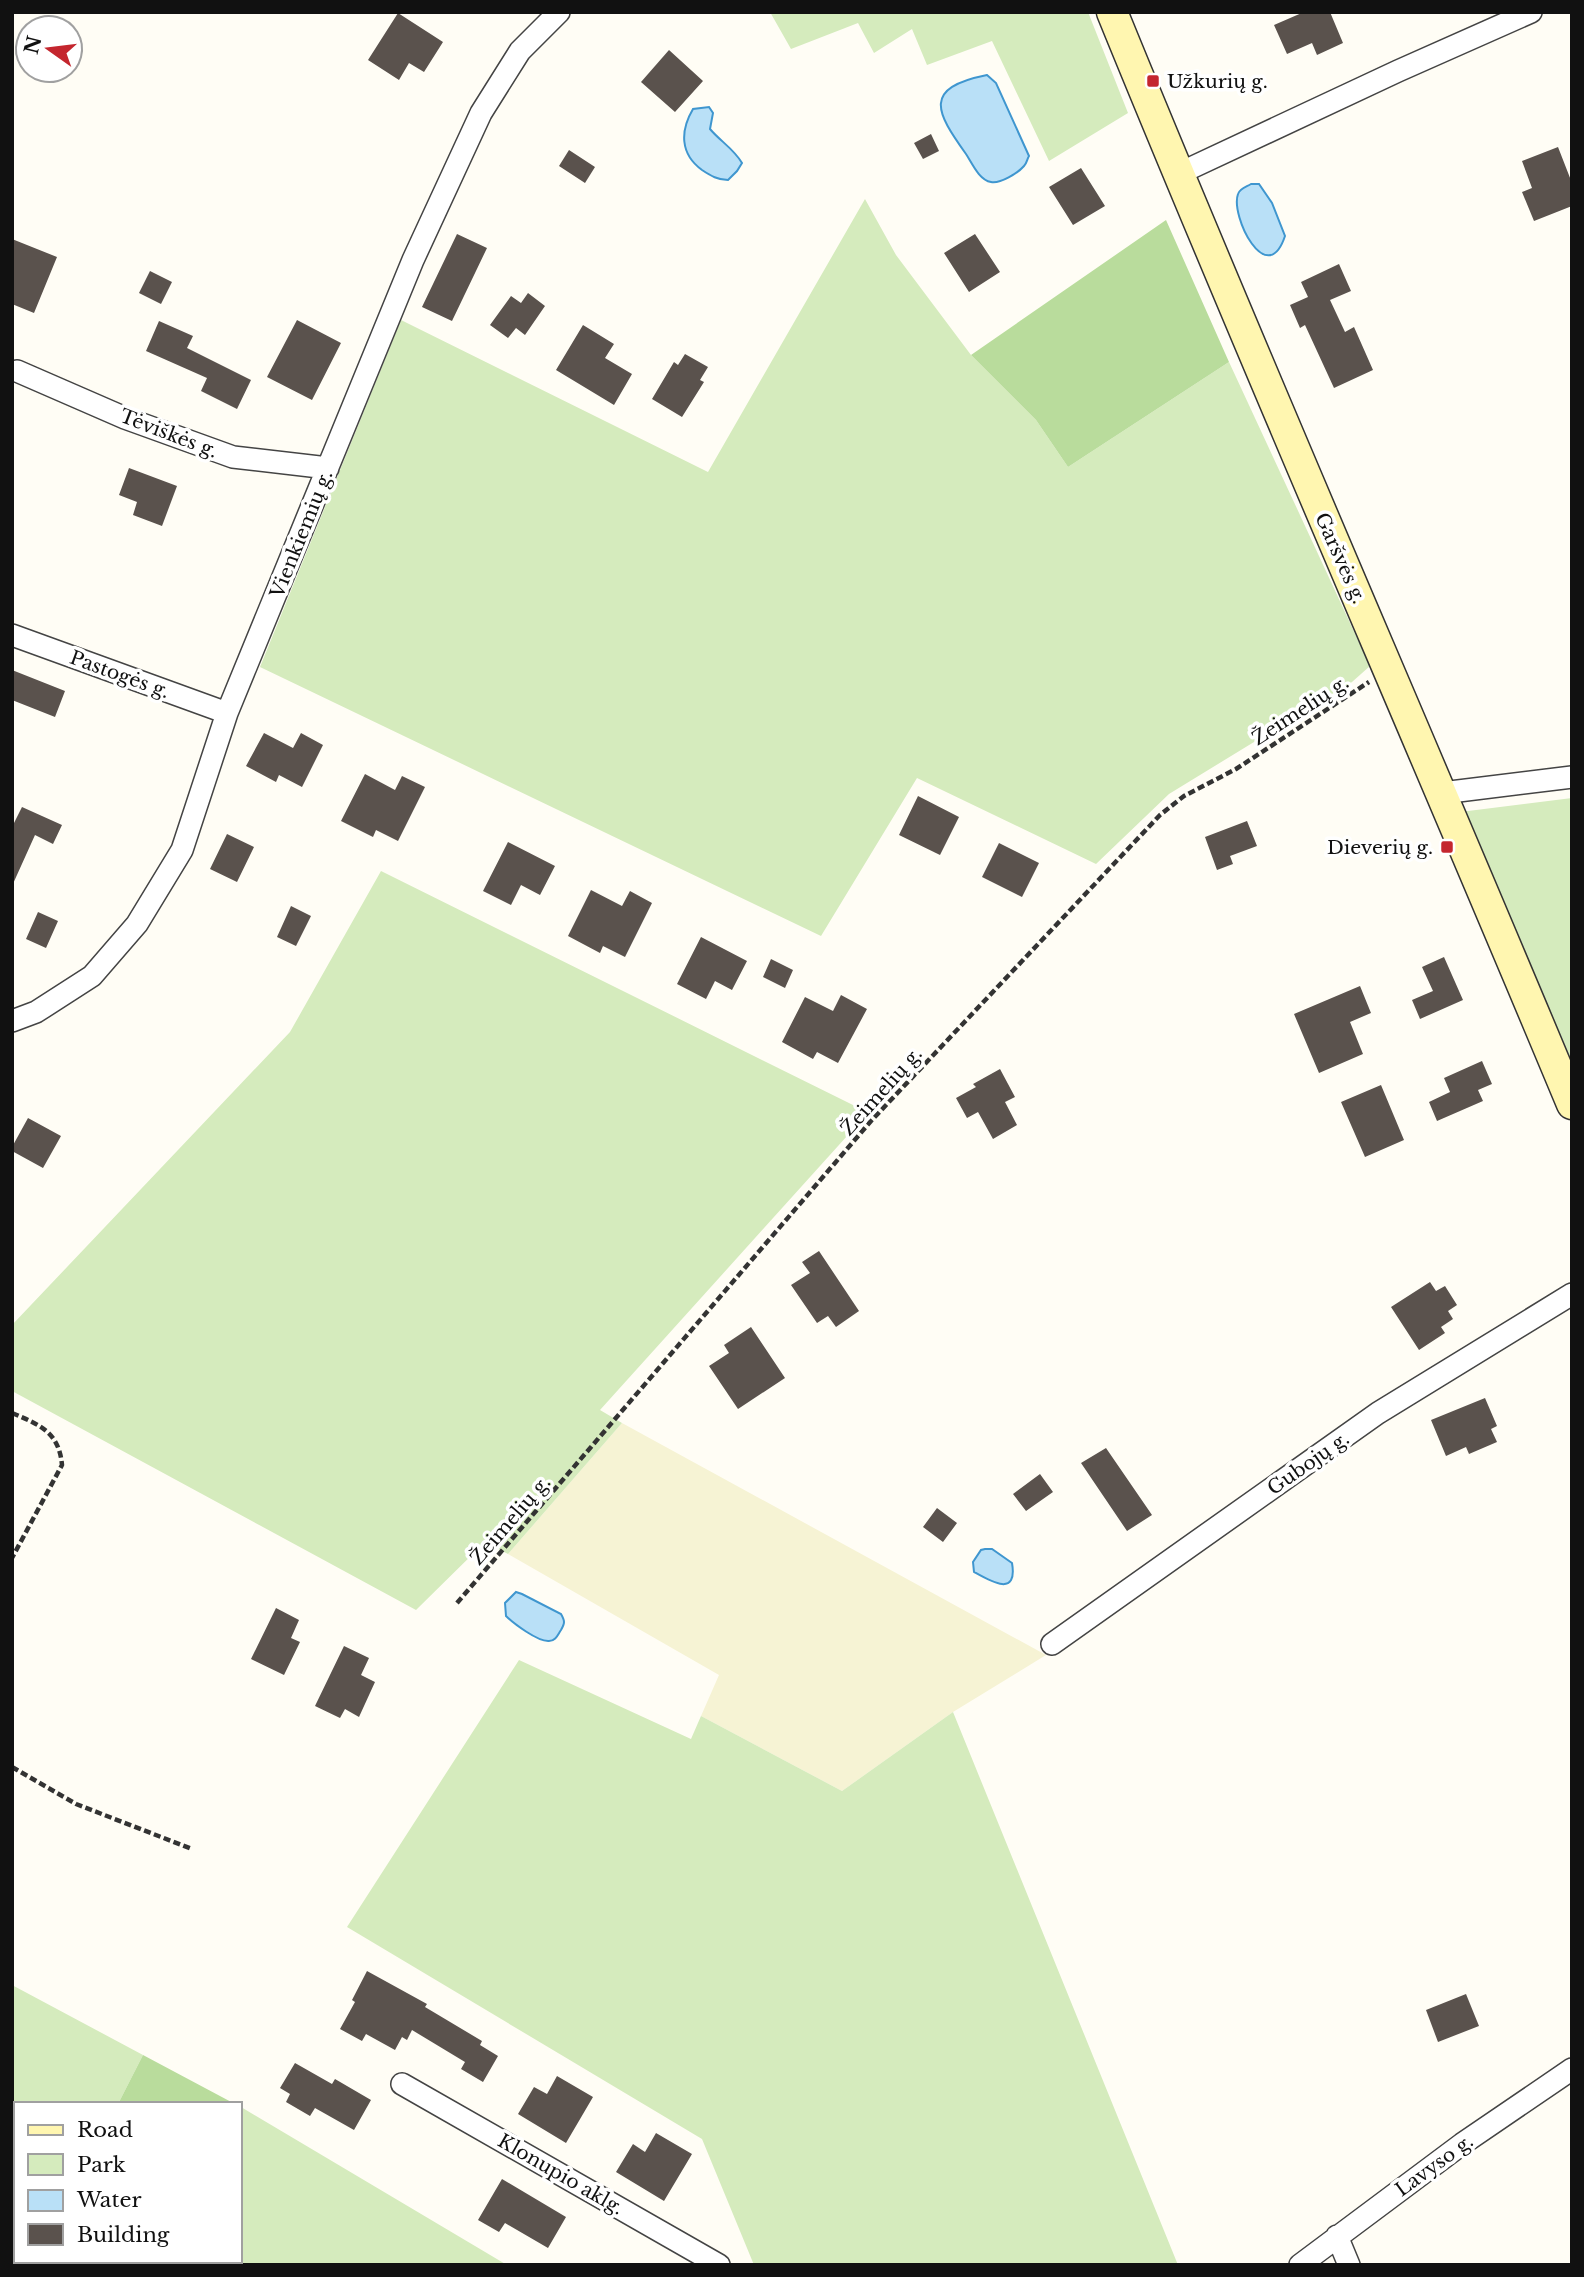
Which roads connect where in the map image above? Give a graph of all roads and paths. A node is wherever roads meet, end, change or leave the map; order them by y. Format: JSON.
{"nodes":[{"id":1,"x":559,"y":12,"type":"edge"},
{"id":2,"x":1112,"y":12,"type":"edge"},
{"id":3,"x":1531,"y":12,"type":"edge"},
{"id":4,"x":1178,"y":174,"type":"junction"},
{"id":5,"x":17,"y":371,"type":"dead end"},
{"id":6,"x":328,"y":468,"type":"junction"},
{"id":7,"x":12,"y":635,"type":"edge"},
{"id":8,"x":1388,"y":668,"type":"junction"},
{"id":9,"x":227,"y":713,"type":"junction"},
{"id":10,"x":1572,"y":777,"type":"edge"},
{"id":11,"x":1442,"y":793,"type":"junction"},
{"id":12,"x":12,"y":1021,"type":"edge"},
{"id":13,"x":1572,"y":1104,"type":"edge"},
{"id":14,"x":1572,"y":1294,"type":"edge"},
{"id":15,"x":12,"y":1413,"type":"edge"},
{"id":16,"x":12,"y":1558,"type":"edge"},
{"id":17,"x":457,"y":1603,"type":"dead end"},
{"id":18,"x":1052,"y":1644,"type":"dead end"},
{"id":19,"x":12,"y":1767,"type":"edge"},
{"id":20,"x":192,"y":1849,"type":"dead end"},
{"id":21,"x":1572,"y":2068,"type":"edge"},
{"id":22,"x":402,"y":2084,"type":"dead end"},
{"id":23,"x":1336,"y":2236,"type":"junction"},
{"id":24,"x":719,"y":2265,"type":"edge"},
{"id":25,"x":1300,"y":2265,"type":"edge"},
{"id":26,"x":1349,"y":2265,"type":"edge"}],
"edges":[{"from":1,"to":6,"type":"street","name":"Vienkiemių g."},
{"from":2,"to":4,"type":"main road","name":"Garšvės g."},
{"from":3,"to":4,"type":"street"},
{"from":4,"to":8,"type":"main road","name":"Garšvės g."},
{"from":5,"to":6,"type":"street","name":"Tėviškės g."},
{"from":6,"to":9,"type":"street","name":"Vienkiemių g."},
{"from":7,"to":9,"type":"street","name":"Pastogės g."},
{"from":8,"to":11,"type":"main road","name":"Garšvės g."},
{"from":8,"to":17,"type":"path","name":"Žeimelių g."},
{"from":9,"to":12,"type":"street","name":"Vienkiemių g."},
{"from":10,"to":11,"type":"street"},
{"from":11,"to":13,"type":"main road","name":"Garšvės g."},
{"from":14,"to":18,"type":"street","name":"Gubojų g."},
{"from":15,"to":16,"type":"path"},
{"from":19,"to":20,"type":"path"},
{"from":21,"to":23,"type":"street","name":"Lavyso g."},
{"from":22,"to":24,"type":"street","name":"Klonupio aklg."},
{"from":23,"to":25,"type":"street","name":"Lavyso g."},
{"from":23,"to":26,"type":"street"}]}
